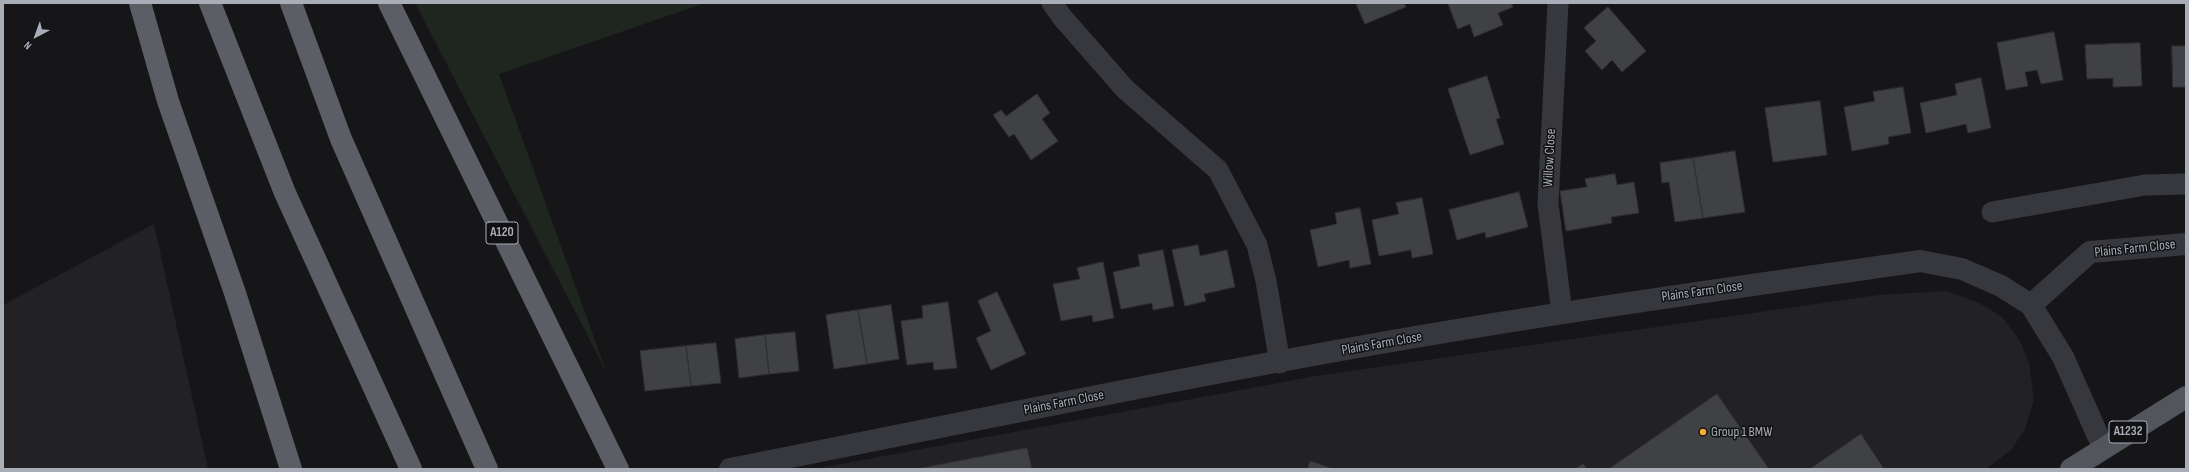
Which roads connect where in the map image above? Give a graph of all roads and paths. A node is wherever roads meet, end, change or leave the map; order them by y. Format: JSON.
{"nodes":[{"id":1,"x":140,"y":3,"type":"edge"},
{"id":2,"x":210,"y":3,"type":"edge"},
{"id":3,"x":291,"y":3,"type":"edge"},
{"id":4,"x":389,"y":3,"type":"edge"},
{"id":5,"x":1052,"y":3,"type":"edge"},
{"id":6,"x":1558,"y":3,"type":"edge"},
{"id":7,"x":2186,"y":184,"type":"edge"},
{"id":8,"x":1992,"y":212,"type":"dead end"},
{"id":9,"x":2186,"y":244,"type":"edge"},
{"id":10,"x":2030,"y":305,"type":"junction"},
{"id":11,"x":1562,"y":313,"type":"junction"},
{"id":12,"x":1280,"y":363,"type":"junction"},
{"id":13,"x":2186,"y":397,"type":"edge"},
{"id":14,"x":2103,"y":447,"type":"junction"},
{"id":15,"x":291,"y":469,"type":"edge"},
{"id":16,"x":411,"y":469,"type":"edge"},
{"id":17,"x":486,"y":469,"type":"edge"},
{"id":18,"x":618,"y":469,"type":"edge"},
{"id":19,"x":730,"y":469,"type":"edge"},
{"id":20,"x":2071,"y":469,"type":"edge"}],
"edges":[{"from":1,"to":15,"type":"highway"},
{"from":2,"to":16,"type":"highway"},
{"from":3,"to":17,"type":"highway"},
{"from":4,"to":18,"type":"highway","number":"A120"},
{"from":5,"to":12,"type":"lane"},
{"from":6,"to":11,"type":"lane","name":"Willow Close"},
{"from":7,"to":8,"type":"lane"},
{"from":9,"to":10,"type":"street","name":"Plains Farm Close"},
{"from":10,"to":11,"type":"street","name":"Plains Farm Close"},
{"from":10,"to":14,"type":"street","name":"Plains Farm Close"},
{"from":11,"to":12,"type":"street","name":"Plains Farm Close"},
{"from":12,"to":19,"type":"street","name":"Plains Farm Close"},
{"from":13,"to":14,"type":"main road","number":"A1232"},
{"from":14,"to":20,"type":"main road","number":"A1232"}]}
